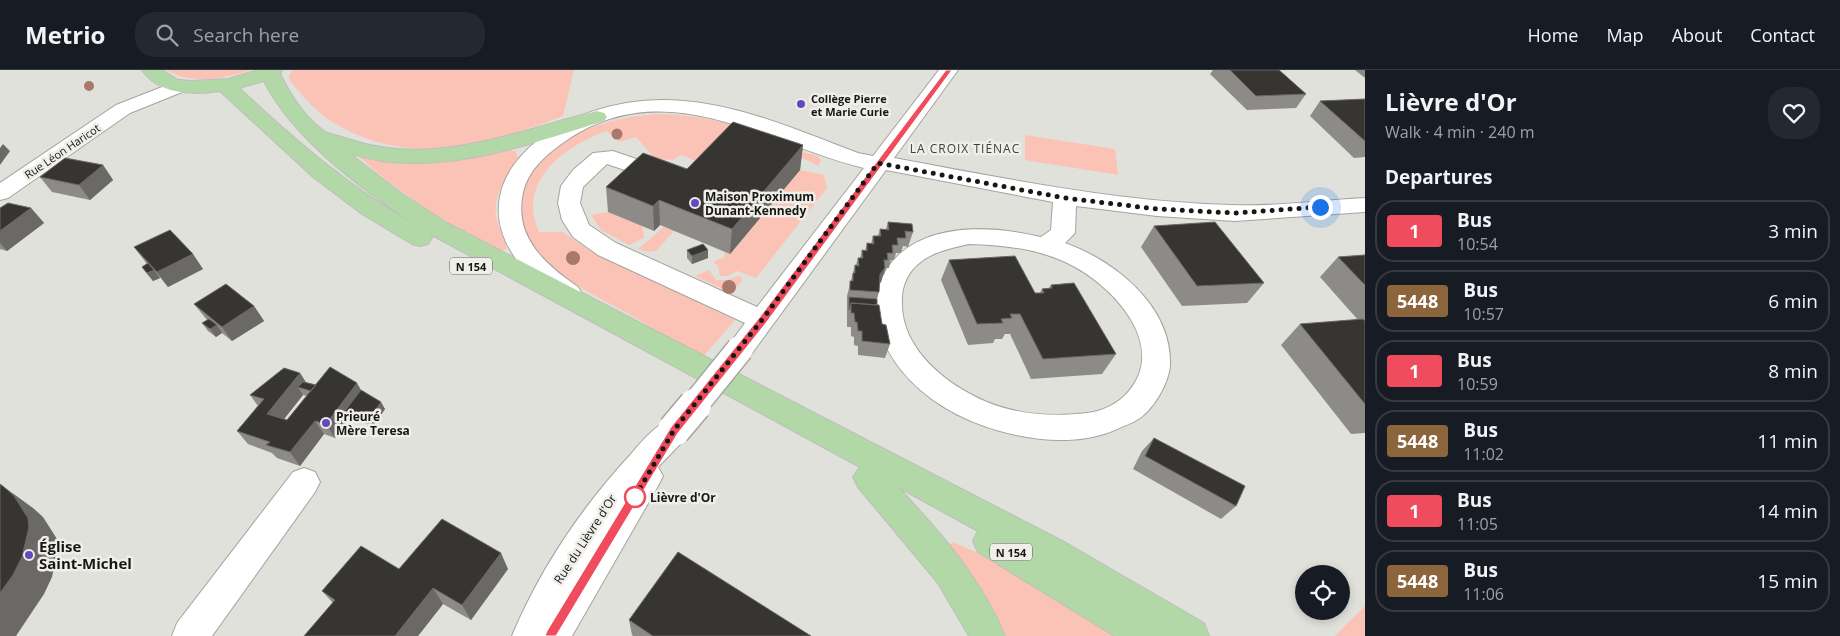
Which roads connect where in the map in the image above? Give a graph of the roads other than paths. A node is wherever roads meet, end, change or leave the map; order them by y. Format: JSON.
{"nodes":[{"id":1,"x":949,"y":70,"type":"edge"},
{"id":2,"x":272,"y":71,"type":"edge"},
{"id":3,"x":153,"y":73,"type":"edge"},
{"id":4,"x":225,"y":85,"type":"junction"},
{"id":5,"x":180,"y":86,"type":"junction"},
{"id":6,"x":123,"y":109,"type":"junction"},
{"id":7,"x":597,"y":117,"type":"junction"},
{"id":8,"x":313,"y":131,"type":"junction"},
{"id":9,"x":878,"y":163,"type":"junction"},
{"id":10,"x":677,"y":181,"type":"edge"},
{"id":11,"x":0,"y":193,"type":"edge"},
{"id":12,"x":1065,"y":198,"type":"junction"},
{"id":13,"x":1365,"y":206,"type":"edge"},
{"id":14,"x":1046,"y":245,"type":"junction"},
{"id":15,"x":594,"y":312,"type":"junction"},
{"id":16,"x":762,"y":320,"type":"junction"},
{"id":17,"x":674,"y":430,"type":"junction"},
{"id":18,"x":869,"y":477,"type":"junction"},
{"id":19,"x":304,"y":482,"type":"dead end"},
{"id":20,"x":190,"y":636,"type":"edge"},
{"id":21,"x":530,"y":636,"type":"edge"},
{"id":22,"x":552,"y":636,"type":"edge"},
{"id":23,"x":987,"y":636,"type":"edge"},
{"id":24,"x":1148,"y":636,"type":"edge"},
{"id":25,"x":1191,"y":636,"type":"edge"}],
"edges":[{"from":1,"to":9,"type":"street","name":"Rue du Lièvre d'Or"},
{"from":2,"to":4,"type":"main road"},
{"from":2,"to":8,"type":"main road","number":"N 154"},
{"from":3,"to":5,"type":"main road"},
{"from":3,"to":6,"type":"street","name":"Rue Léon Haricot"},
{"from":4,"to":5,"type":"main road"},
{"from":4,"to":18,"type":"main road","number":"N 154"},
{"from":5,"to":6,"type":"street","name":"Rue Léon Haricot"},
{"from":6,"to":11,"type":"street","name":"Rue Léon Haricot"},
{"from":7,"to":8,"type":"main road"},
{"from":7,"to":9,"type":"street"},
{"from":7,"to":15,"type":"street"},
{"from":8,"to":15,"type":"main road","number":"N 154"},
{"from":9,"to":12,"type":"street"},
{"from":9,"to":16,"type":"street","name":"Rue du Lièvre d'Or"},
{"from":10,"to":16,"type":"street"},
{"from":12,"to":13,"type":"street"},
{"from":12,"to":14,"type":"street"},
{"from":14,"to":14,"type":"street"},
{"from":15,"to":25,"type":"main road"},
{"from":16,"to":17,"type":"street","name":"Rue du Lièvre d'Or","bridge":true},
{"from":17,"to":21,"type":"street","name":"Rue du Lièvre d'Or"},
{"from":17,"to":22,"type":"street","name":"Rue du Lièvre d'Or"},
{"from":18,"to":23,"type":"main road"},
{"from":18,"to":24,"type":"main road","number":"N 154"},
{"from":19,"to":20,"type":"street"}]}
